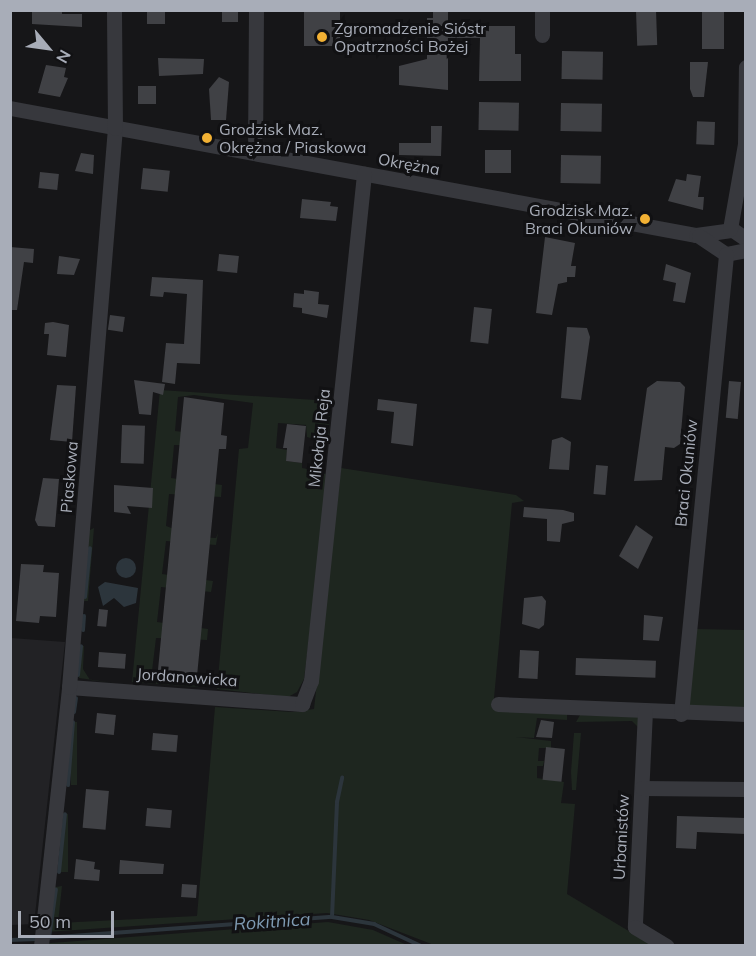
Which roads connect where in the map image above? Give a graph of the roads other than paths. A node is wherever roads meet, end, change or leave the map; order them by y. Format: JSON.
{"nodes":[{"id":1,"x":114,"y":10,"type":"edge"},
{"id":2,"x":256,"y":10,"type":"edge"},
{"id":3,"x":542,"y":10,"type":"edge"},
{"id":4,"x":542,"y":35,"type":"dead end"},
{"id":5,"x":746,"y":67,"type":"edge"},
{"id":6,"x":10,"y":108,"type":"edge"},
{"id":7,"x":115,"y":128,"type":"junction"},
{"id":8,"x":255,"y":153,"type":"junction"},
{"id":9,"x":364,"y":174,"type":"junction"},
{"id":10,"x":733,"y":242,"type":"edge"},
{"id":11,"x":69,"y":687,"type":"junction"},
{"id":12,"x":302,"y":704,"type":"joint"},
{"id":13,"x":498,"y":704,"type":"dead end"},
{"id":14,"x":645,"y":711,"type":"junction"},
{"id":15,"x":681,"y":714,"type":"junction"},
{"id":16,"x":746,"y":714,"type":"edge"},
{"id":17,"x":642,"y":788,"type":"junction"},
{"id":18,"x":746,"y":789,"type":"edge"},
{"id":19,"x":41,"y":940,"type":"edge"},
{"id":20,"x":667,"y":945,"type":"edge"}],
"edges":[{"from":1,"to":7,"type":"street","name":"Piaskowa"},
{"from":2,"to":8,"type":"street"},
{"from":3,"to":4,"type":"street"},
{"from":5,"to":10,"type":"street","name":"Braci Okuniów"},
{"from":6,"to":7,"type":"street","name":"Okrężna"},
{"from":7,"to":8,"type":"street","name":"Okrężna"},
{"from":7,"to":11,"type":"street","name":"Piaskowa"},
{"from":8,"to":9,"type":"street","name":"Okrężna"},
{"from":9,"to":10,"type":"street","name":"Okrężna"},
{"from":9,"to":12,"type":"street","name":"Mikołaja Reja"},
{"from":10,"to":15,"type":"street","name":"Braci Okuniów"},
{"from":11,"to":12,"type":"street","name":"Jordanowicka"},
{"from":11,"to":19,"type":"street","name":"Piaskowa"},
{"from":13,"to":14,"type":"street"},
{"from":14,"to":15,"type":"street"},
{"from":14,"to":17,"type":"street","name":"Urbanistów"},
{"from":15,"to":16,"type":"street"},
{"from":17,"to":18,"type":"street"},
{"from":17,"to":20,"type":"street","name":"Urbanistów"}]}
